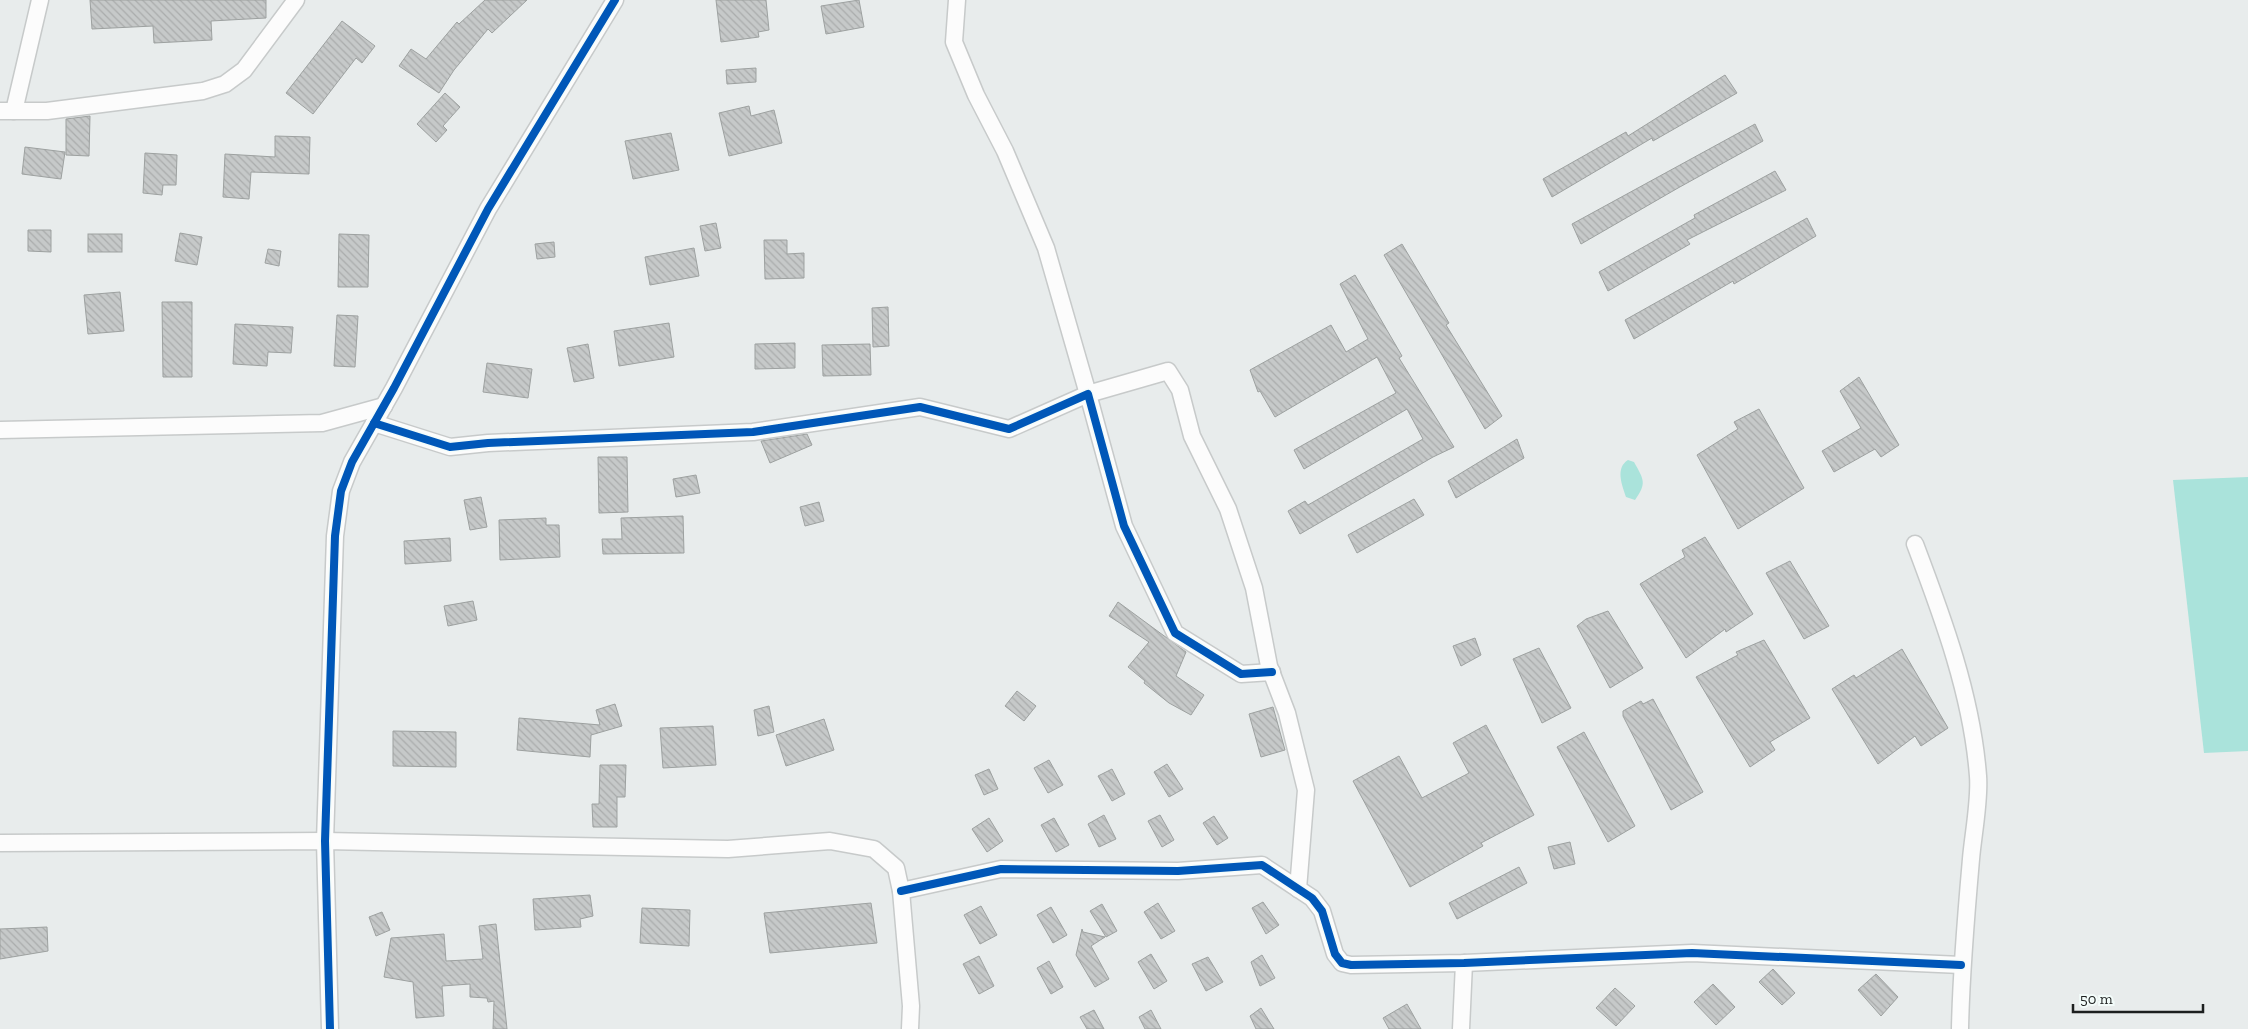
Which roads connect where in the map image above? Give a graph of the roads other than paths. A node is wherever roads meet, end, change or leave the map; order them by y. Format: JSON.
{"nodes":[{"id":1,"x":40,"y":0,"type":"edge"},
{"id":2,"x":296,"y":0,"type":"edge"},
{"id":3,"x":615,"y":0,"type":"edge"},
{"id":4,"x":957,"y":0,"type":"edge"},
{"id":5,"x":7,"y":111,"type":"edge"},
{"id":6,"x":1088,"y":394,"type":"junction"},
{"id":7,"x":384,"y":406,"type":"junction"},
{"id":8,"x":374,"y":423,"type":"junction"},
{"id":9,"x":0,"y":430,"type":"edge"},
{"id":10,"x":1915,"y":544,"type":"dead end"},
{"id":11,"x":1272,"y":672,"type":"junction"},
{"id":12,"x":325,"y":840,"type":"junction"},
{"id":13,"x":0,"y":843,"type":"edge"},
{"id":14,"x":1298,"y":889,"type":"junction"},
{"id":15,"x":901,"y":891,"type":"junction"},
{"id":16,"x":1464,"y":963,"type":"junction"},
{"id":17,"x":1961,"y":965,"type":"junction"},
{"id":18,"x":330,"y":1029,"type":"edge"},
{"id":19,"x":910,"y":1029,"type":"edge"},
{"id":20,"x":1461,"y":1029,"type":"edge"},
{"id":21,"x":1960,"y":1029,"type":"edge"}],
"edges":[{"from":1,"to":5,"type":"street"},
{"from":2,"to":5,"type":"street"},
{"from":3,"to":7,"type":"street"},
{"from":4,"to":6,"type":"street"},
{"from":6,"to":8,"type":"street"},
{"from":6,"to":11,"type":"street"},
{"from":6,"to":11,"type":"street"},
{"from":7,"to":8,"type":"street"},
{"from":7,"to":9,"type":"street"},
{"from":8,"to":12,"type":"street"},
{"from":10,"to":17,"type":"street"},
{"from":11,"to":14,"type":"street"},
{"from":12,"to":13,"type":"street"},
{"from":12,"to":15,"type":"street"},
{"from":12,"to":18,"type":"street"},
{"from":14,"to":15,"type":"street"},
{"from":14,"to":16,"type":"street"},
{"from":15,"to":19,"type":"street"},
{"from":16,"to":17,"type":"street"},
{"from":16,"to":20,"type":"street"},
{"from":17,"to":21,"type":"street"}]}
